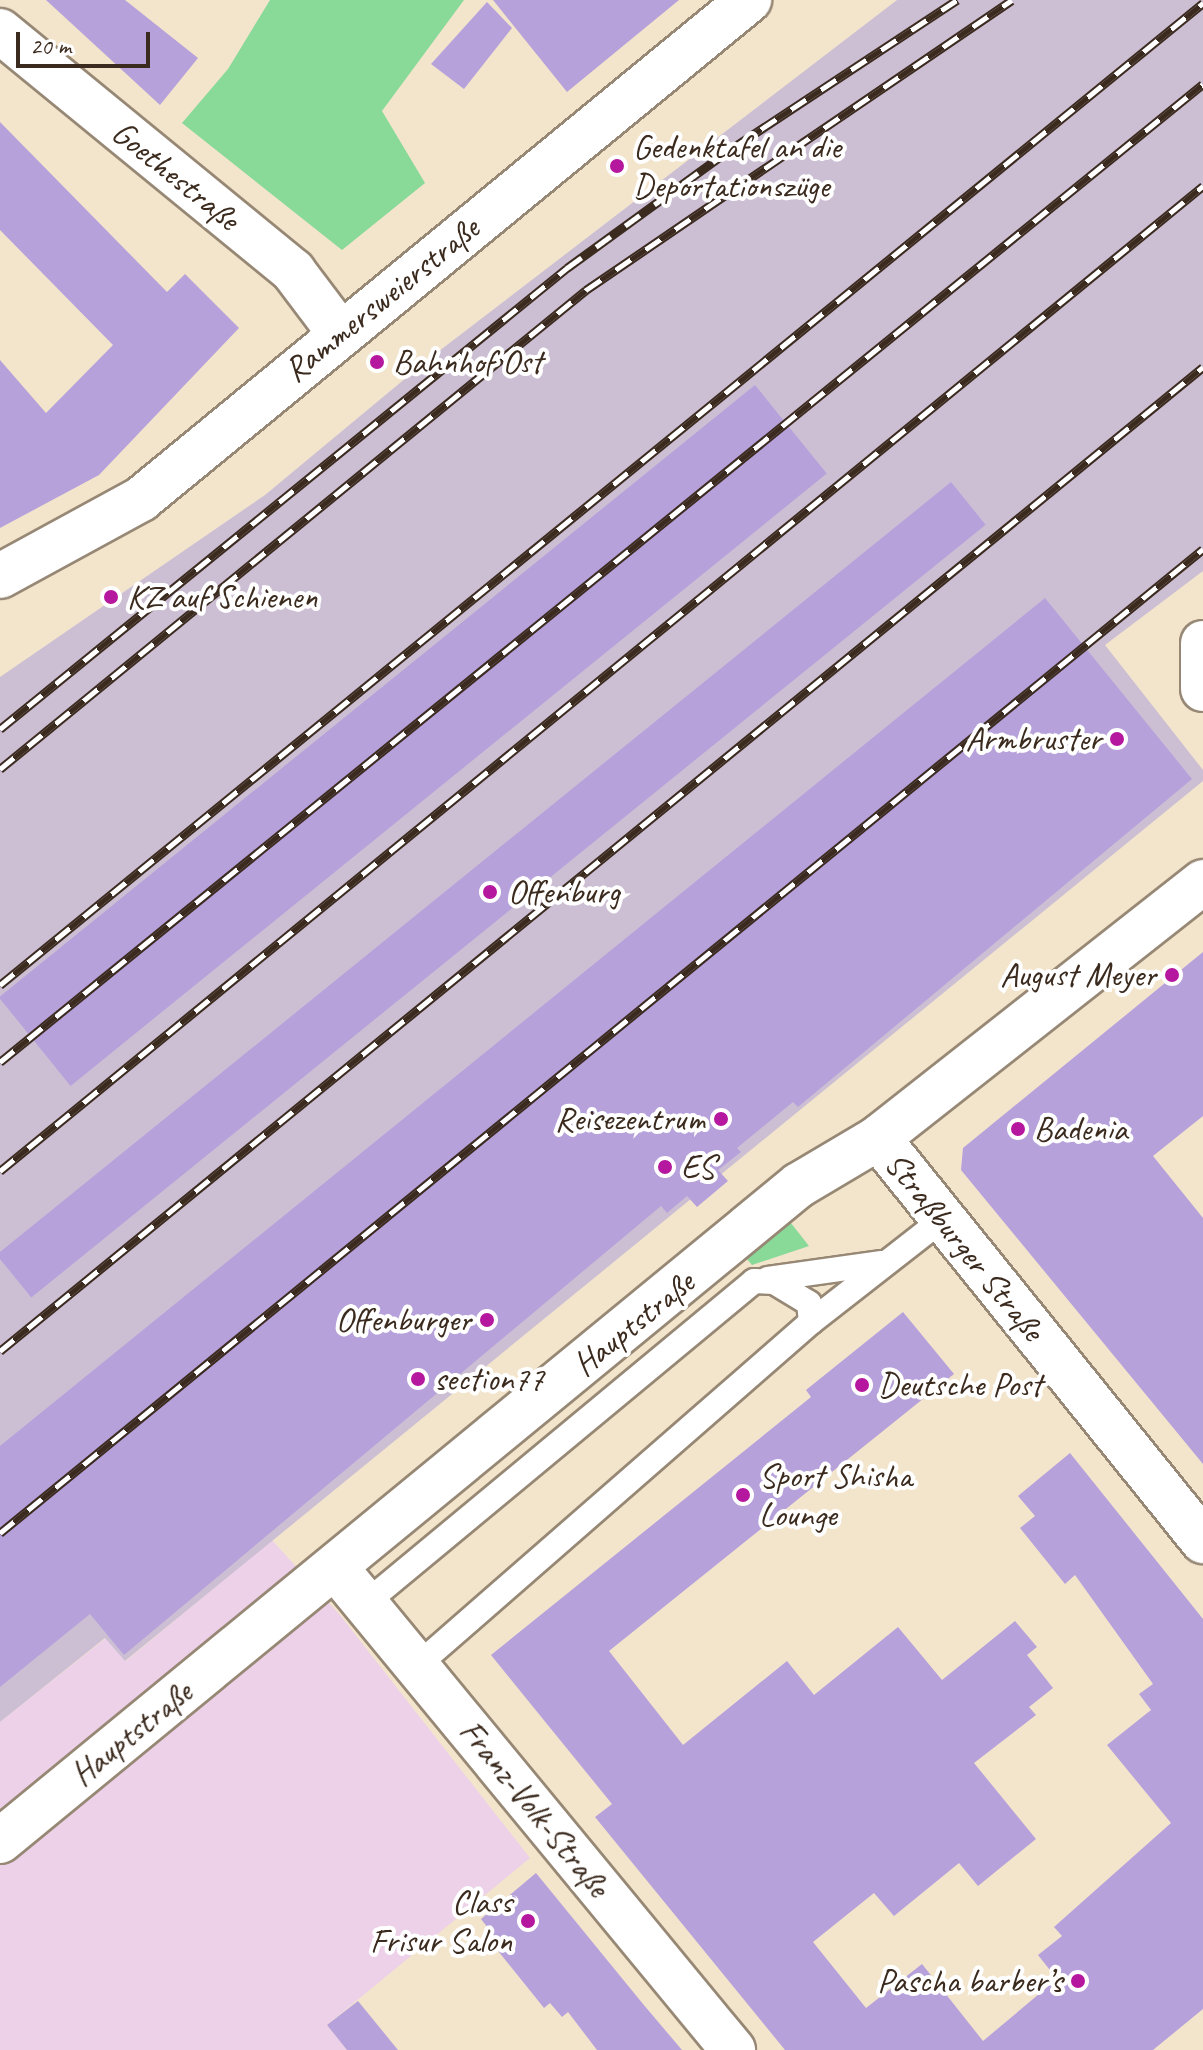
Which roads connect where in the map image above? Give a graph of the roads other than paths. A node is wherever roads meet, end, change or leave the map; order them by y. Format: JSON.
{"nodes":[{"id":1,"x":749,"y":0,"type":"edge"},
{"id":2,"x":0,"y":31,"type":"edge"},
{"id":3,"x":339,"y":332,"type":"junction"},
{"id":4,"x":0,"y":576,"type":"edge"},
{"id":5,"x":1203,"y":643,"type":"edge"},
{"id":6,"x":1203,"y":689,"type":"edge"},
{"id":7,"x":1203,"y":882,"type":"edge"},
{"id":8,"x":878,"y":1138,"type":"junction"},
{"id":9,"x":943,"y":1219,"type":"junction"},
{"id":10,"x":885,"y":1263,"type":"junction"},
{"id":11,"x":754,"y":1281,"type":"junction"},
{"id":12,"x":811,"y":1322,"type":"junction"},
{"id":13,"x":1203,"y":1541,"type":"edge"},
{"id":14,"x":335,"y":1567,"type":"junction"},
{"id":15,"x":367,"y":1602,"type":"junction"},
{"id":16,"x":418,"y":1665,"type":"junction"},
{"id":17,"x":0,"y":1841,"type":"edge"},
{"id":18,"x":733,"y":2050,"type":"edge"}],
"edges":[{"from":1,"to":3,"type":"street","name":"Rammersweierstraße"},
{"from":2,"to":3,"type":"street","name":"Goethestraße"},
{"from":3,"to":4,"type":"street","name":"Rammersweierstraße"},
{"from":5,"to":6,"type":"street"},
{"from":7,"to":8,"type":"street","name":"Hauptstraße"},
{"from":8,"to":9,"type":"street","name":"Straßburger Straße"},
{"from":8,"to":14,"type":"street","name":"Hauptstraße"},
{"from":9,"to":10,"type":"lane"},
{"from":9,"to":13,"type":"street","name":"Straßburger Straße"},
{"from":10,"to":11,"type":"lane"},
{"from":10,"to":12,"type":"lane"},
{"from":11,"to":12,"type":"lane"},
{"from":11,"to":15,"type":"lane"},
{"from":12,"to":16,"type":"lane"},
{"from":14,"to":15,"type":"street","name":"Franz-Volk-Straße"},
{"from":14,"to":17,"type":"street","name":"Hauptstraße"},
{"from":15,"to":16,"type":"street","name":"Franz-Volk-Straße"},
{"from":16,"to":18,"type":"street","name":"Franz-Volk-Straße"}]}
